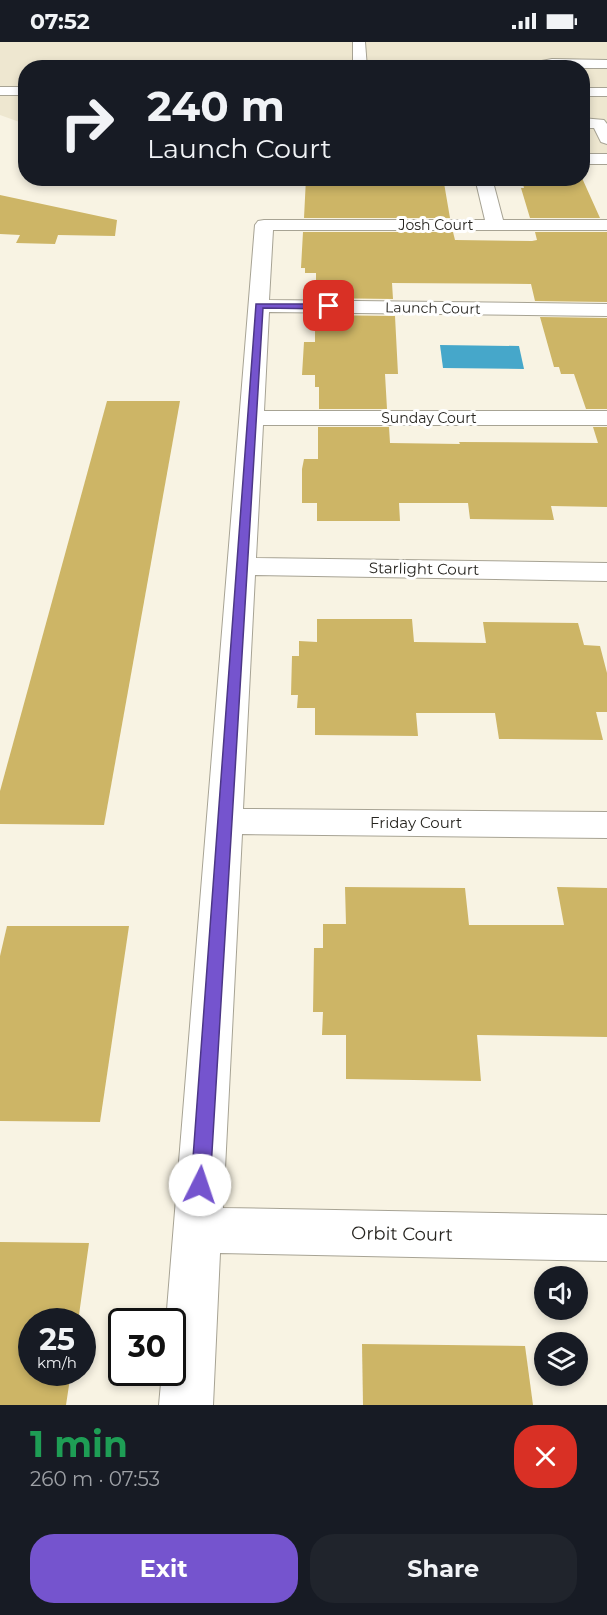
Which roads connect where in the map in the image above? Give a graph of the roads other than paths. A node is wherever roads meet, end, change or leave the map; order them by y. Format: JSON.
{"nodes":[{"id":1,"x":359,"y":42,"type":"edge"},
{"id":2,"x":360,"y":60,"type":"edge"},
{"id":3,"x":590,"y":64,"type":"edge"},
{"id":4,"x":607,"y":64,"type":"edge"},
{"id":5,"x":0,"y":91,"type":"edge"},
{"id":6,"x":18,"y":91,"type":"edge"},
{"id":7,"x":590,"y":92,"type":"edge"},
{"id":8,"x":607,"y":92,"type":"edge"},
{"id":9,"x":590,"y":123,"type":"edge"},
{"id":10,"x":607,"y":138,"type":"edge"},
{"id":11,"x":590,"y":159,"type":"edge"},
{"id":12,"x":607,"y":159,"type":"edge"},
{"id":13,"x":485,"y":186,"type":"edge"},
{"id":14,"x":496,"y":225,"type":"junction"},
{"id":15,"x":607,"y":225,"type":"edge"},
{"id":16,"x":259,"y":306,"type":"junction"},
{"id":17,"x":607,"y":310,"type":"edge"},
{"id":18,"x":251,"y":418,"type":"junction"},
{"id":19,"x":607,"y":418,"type":"edge"},
{"id":20,"x":242,"y":566,"type":"junction"},
{"id":21,"x":607,"y":572,"type":"edge"},
{"id":22,"x":225,"y":821,"type":"junction"},
{"id":23,"x":607,"y":825,"type":"edge"},
{"id":24,"x":197,"y":1230,"type":"junction"},
{"id":25,"x":607,"y":1238,"type":"edge"},
{"id":26,"x":186,"y":1405,"type":"edge"}],
"edges":[{"from":1,"to":2,"type":"street"},
{"from":3,"to":4,"type":"street"},
{"from":5,"to":6,"type":"street"},
{"from":7,"to":8,"type":"street"},
{"from":9,"to":10,"type":"street"},
{"from":11,"to":12,"type":"street"},
{"from":13,"to":14,"type":"street"},
{"from":14,"to":15,"type":"street","name":"Josh Court"},
{"from":14,"to":16,"type":"street","name":"Josh Court"},
{"from":16,"to":17,"type":"street","name":"Launch Court"},
{"from":16,"to":18,"type":"street"},
{"from":18,"to":19,"type":"street","name":"Sunday Court"},
{"from":18,"to":20,"type":"street"},
{"from":20,"to":21,"type":"street","name":"Starlight Court"},
{"from":20,"to":22,"type":"street"},
{"from":22,"to":23,"type":"street","name":"Friday Court"},
{"from":22,"to":24,"type":"street"},
{"from":24,"to":25,"type":"street","name":"Orbit Court"},
{"from":24,"to":26,"type":"street"}]}
